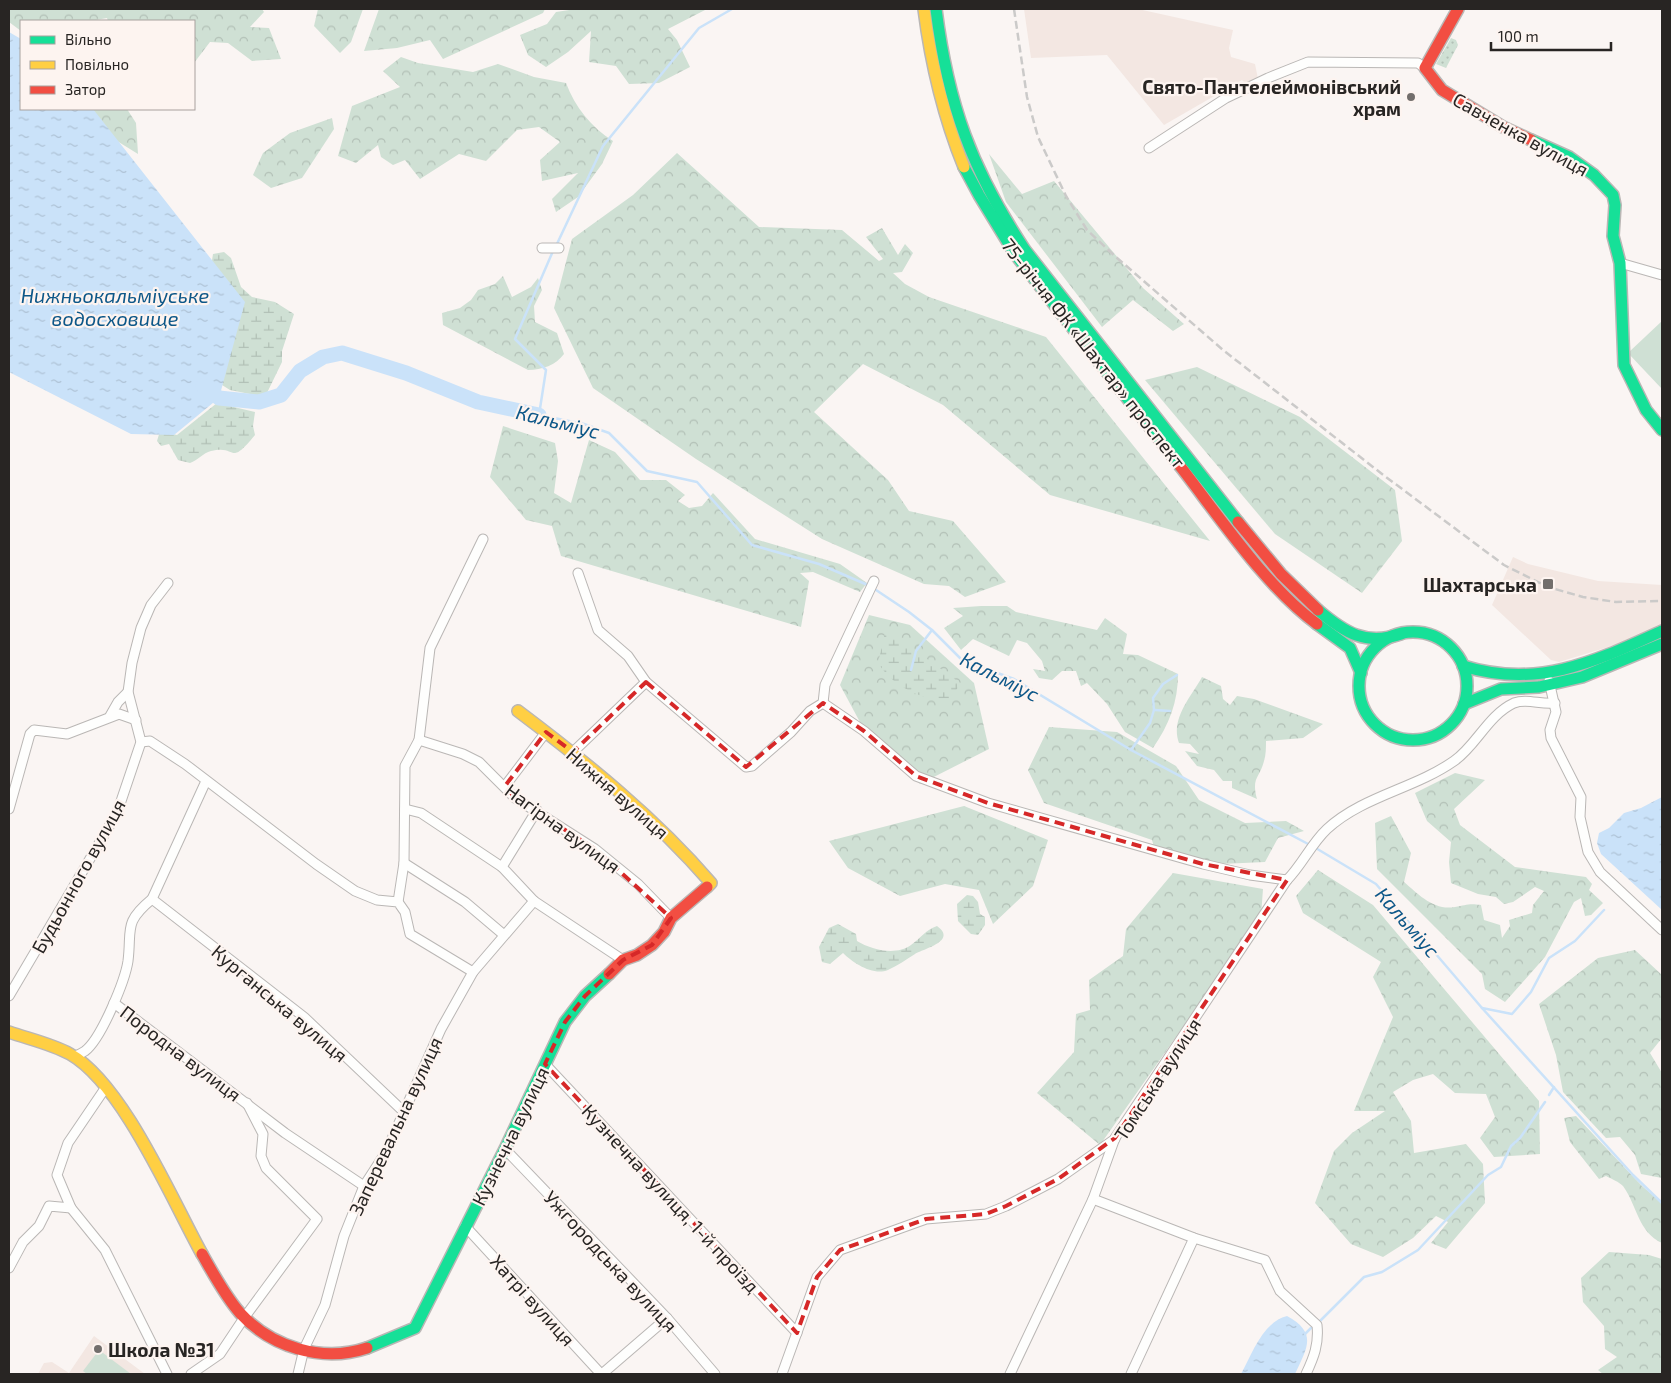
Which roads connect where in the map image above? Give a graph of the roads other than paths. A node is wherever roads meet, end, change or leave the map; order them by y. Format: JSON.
{"nodes":[{"id":1,"x":924,"y":9,"type":"edge"},
{"id":2,"x":936,"y":9,"type":"edge"},
{"id":3,"x":1458,"y":9,"type":"edge"},
{"id":4,"x":1425,"y":68,"type":"junction"},
{"id":5,"x":1149,"y":148,"type":"dead end"},
{"id":6,"x":542,"y":248,"type":"dead end"},
{"id":7,"x":558,"y":248,"type":"dead end"},
{"id":8,"x":1620,"y":263,"type":"junction"},
{"id":9,"x":1662,"y":275,"type":"edge"},
{"id":10,"x":1662,"y":430,"type":"edge"},
{"id":11,"x":483,"y":539,"type":"dead end"},
{"id":12,"x":578,"y":574,"type":"dead end"},
{"id":13,"x":874,"y":581,"type":"dead end"},
{"id":14,"x":168,"y":583,"type":"dead end"},
{"id":15,"x":1662,"y":631,"type":"edge"},
{"id":16,"x":1401,"y":634,"type":"junction"},
{"id":17,"x":1662,"y":644,"type":"edge"},
{"id":18,"x":1463,"y":666,"type":"junction"},
{"id":19,"x":1361,"y":673,"type":"junction"},
{"id":20,"x":1549,"y":679,"type":"junction"},
{"id":21,"x":646,"y":682,"type":"junction"},
{"id":22,"x":128,"y":692,"type":"junction"},
{"id":23,"x":822,"y":703,"type":"junction"},
{"id":24,"x":1555,"y":703,"type":"junction"},
{"id":25,"x":1464,"y":704,"type":"junction"},
{"id":26,"x":518,"y":711,"type":"dead end"},
{"id":27,"x":110,"y":716,"type":"junction"},
{"id":28,"x":136,"y":720,"type":"junction"},
{"id":29,"x":546,"y":732,"type":"junction"},
{"id":30,"x":419,"y":740,"type":"junction"},
{"id":31,"x":141,"y":742,"type":"junction"},
{"id":32,"x":573,"y":752,"type":"junction"},
{"id":33,"x":206,"y":781,"type":"junction"},
{"id":34,"x":506,"y":786,"type":"junction"},
{"id":35,"x":9,"y":808,"type":"edge"},
{"id":36,"x":405,"y":809,"type":"junction"},
{"id":37,"x":537,"y":810,"type":"junction"},
{"id":38,"x":404,"y":863,"type":"junction"},
{"id":39,"x":502,"y":867,"type":"junction"},
{"id":40,"x":1287,"y":880,"type":"junction"},
{"id":41,"x":712,"y":883,"type":"joint"},
{"id":42,"x":152,"y":899,"type":"junction"},
{"id":43,"x":534,"y":900,"type":"junction"},
{"id":44,"x":398,"y":902,"type":"junction"},
{"id":45,"x":671,"y":918,"type":"junction"},
{"id":46,"x":1662,"y":930,"type":"edge"},
{"id":47,"x":504,"y":935,"type":"junction"},
{"id":48,"x":622,"y":960,"type":"junction"},
{"id":49,"x":473,"y":972,"type":"junction"},
{"id":50,"x":9,"y":996,"type":"edge"},
{"id":51,"x":114,"y":1003,"type":"junction"},
{"id":52,"x":9,"y":1032,"type":"edge"},
{"id":53,"x":74,"y":1056,"type":"junction"},
{"id":54,"x":545,"y":1064,"type":"junction"},
{"id":55,"x":106,"y":1087,"type":"junction"},
{"id":56,"x":247,"y":1103,"type":"junction"},
{"id":57,"x":404,"y":1112,"type":"junction"},
{"id":58,"x":1115,"y":1138,"type":"junction"},
{"id":59,"x":505,"y":1149,"type":"junction"},
{"id":60,"x":364,"y":1186,"type":"junction"},
{"id":61,"x":1093,"y":1199,"type":"junction"},
{"id":62,"x":71,"y":1208,"type":"junction"},
{"id":63,"x":465,"y":1226,"type":"junction"},
{"id":64,"x":1194,"y":1238,"type":"junction"},
{"id":65,"x":9,"y":1268,"type":"edge"},
{"id":66,"x":244,"y":1318,"type":"junction"},
{"id":67,"x":667,"y":1318,"type":"junction"},
{"id":68,"x":797,"y":1333,"type":"junction"},
{"id":69,"x":304,"y":1349,"type":"junction"},
{"id":70,"x":167,"y":1374,"type":"edge"},
{"id":71,"x":191,"y":1374,"type":"edge"},
{"id":72,"x":298,"y":1374,"type":"edge"},
{"id":73,"x":601,"y":1374,"type":"edge"},
{"id":74,"x":716,"y":1374,"type":"edge"},
{"id":75,"x":782,"y":1374,"type":"edge"},
{"id":76,"x":1010,"y":1374,"type":"edge"},
{"id":77,"x":1131,"y":1374,"type":"edge"},
{"id":78,"x":1306,"y":1374,"type":"edge"}],
"edges":[{"from":1,"to":19,"type":"main road","name":"75-річчя ФК «Шахтар» проспект"},
{"from":2,"to":16,"type":"main road","name":"75-річчя ФК «Шахтар» проспект"},
{"from":3,"to":4,"type":"main road"},
{"from":4,"to":5,"type":"street"},
{"from":4,"to":8,"type":"main road","name":"Савченка вулиця"},
{"from":6,"to":7,"type":"street"},
{"from":8,"to":9,"type":"street"},
{"from":8,"to":10,"type":"main road","name":"Савченка вулиця"},
{"from":11,"to":30,"type":"street"},
{"from":12,"to":21,"type":"street"},
{"from":13,"to":23,"type":"street"},
{"from":14,"to":22,"type":"street"},
{"from":15,"to":20,"type":"main road"},
{"from":16,"to":18,"type":"main road"},
{"from":16,"to":19,"type":"main road"},
{"from":17,"to":20,"type":"main road"},
{"from":18,"to":20,"type":"main road"},
{"from":18,"to":25,"type":"main road"},
{"from":19,"to":25,"type":"main road"},
{"from":20,"to":24,"type":"street"},
{"from":20,"to":25,"type":"main road"},
{"from":21,"to":23,"type":"street"},
{"from":21,"to":32,"type":"street"},
{"from":22,"to":27,"type":"street"},
{"from":22,"to":28,"type":"street"},
{"from":23,"to":40,"type":"street"},
{"from":24,"to":40,"type":"street","name":"Томська вулиця"},
{"from":24,"to":46,"type":"street"},
{"from":26,"to":29,"type":"main road","name":"Нижня вулиця"},
{"from":27,"to":28,"type":"street"},
{"from":27,"to":35,"type":"street"},
{"from":28,"to":31,"type":"street"},
{"from":29,"to":32,"type":"main road","name":"Нижня вулиця"},
{"from":29,"to":34,"type":"street"},
{"from":30,"to":34,"type":"street","name":"Нагірна вулиця"},
{"from":30,"to":36,"type":"street"},
{"from":31,"to":33,"type":"street"},
{"from":31,"to":50,"type":"street","name":"Будьонного вулиця"},
{"from":32,"to":41,"type":"main road","name":"Нижня вулиця"},
{"from":33,"to":42,"type":"street"},
{"from":33,"to":44,"type":"street"},
{"from":34,"to":37,"type":"street","name":"Нагірна вулиця"},
{"from":36,"to":38,"type":"street"},
{"from":36,"to":39,"type":"street"},
{"from":37,"to":39,"type":"street"},
{"from":37,"to":45,"type":"street","name":"Нагірна вулиця"},
{"from":38,"to":44,"type":"street"},
{"from":38,"to":47,"type":"street"},
{"from":39,"to":43,"type":"street"},
{"from":40,"to":58,"type":"street","name":"Томська вулиця"},
{"from":41,"to":45,"type":"main road","name":"Кузнечна вулиця"},
{"from":42,"to":51,"type":"street"},
{"from":42,"to":57,"type":"street","name":"Курганська вулиця"},
{"from":43,"to":47,"type":"street","name":"Заперевальна вулиця"},
{"from":43,"to":48,"type":"street"},
{"from":44,"to":49,"type":"street"},
{"from":45,"to":48,"type":"main road","name":"Кузнечна вулиця"},
{"from":47,"to":49,"type":"street","name":"Заперевальна вулиця"},
{"from":48,"to":54,"type":"main road","name":"Кузнечна вулиця"},
{"from":49,"to":57,"type":"street","name":"Заперевальна вулиця"},
{"from":51,"to":53,"type":"street"},
{"from":51,"to":56,"type":"street","name":"Породна вулиця"},
{"from":52,"to":53,"type":"main road"},
{"from":53,"to":55,"type":"main road"},
{"from":54,"to":59,"type":"main road","name":"Кузнечна вулиця"},
{"from":54,"to":68,"type":"street","name":"Кузнечна вулиця, 1-й проїзд"},
{"from":55,"to":62,"type":"street"},
{"from":55,"to":66,"type":"main road"},
{"from":56,"to":60,"type":"street","name":"Породна вулиця"},
{"from":56,"to":66,"type":"street","name":"Породна вулиця"},
{"from":57,"to":60,"type":"street","name":"Заперевальна вулиця"},
{"from":58,"to":61,"type":"street","name":"Томська вулиця"},
{"from":58,"to":68,"type":"street"},
{"from":59,"to":63,"type":"main road","name":"Кузнечна вулиця"},
{"from":59,"to":67,"type":"street","name":"Ужгородська вулиця"},
{"from":60,"to":69,"type":"street","name":"Заперевальна вулиця"},
{"from":61,"to":64,"type":"street"},
{"from":61,"to":76,"type":"street","name":"Томська вулиця"},
{"from":62,"to":65,"type":"street"},
{"from":62,"to":70,"type":"street"},
{"from":63,"to":69,"type":"main road","name":"Кузнечна вулиця"},
{"from":63,"to":73,"type":"street","name":"Хатрі вулиця"},
{"from":64,"to":77,"type":"street"},
{"from":64,"to":78,"type":"street"},
{"from":66,"to":69,"type":"main road","name":"Кузнечна вулиця"},
{"from":66,"to":71,"type":"street","name":"Породна вулиця"},
{"from":67,"to":73,"type":"street"},
{"from":67,"to":74,"type":"street","name":"Ужгородська вулиця"},
{"from":68,"to":75,"type":"street"},
{"from":69,"to":72,"type":"street","name":"Заперевальна вулиця"}]}
